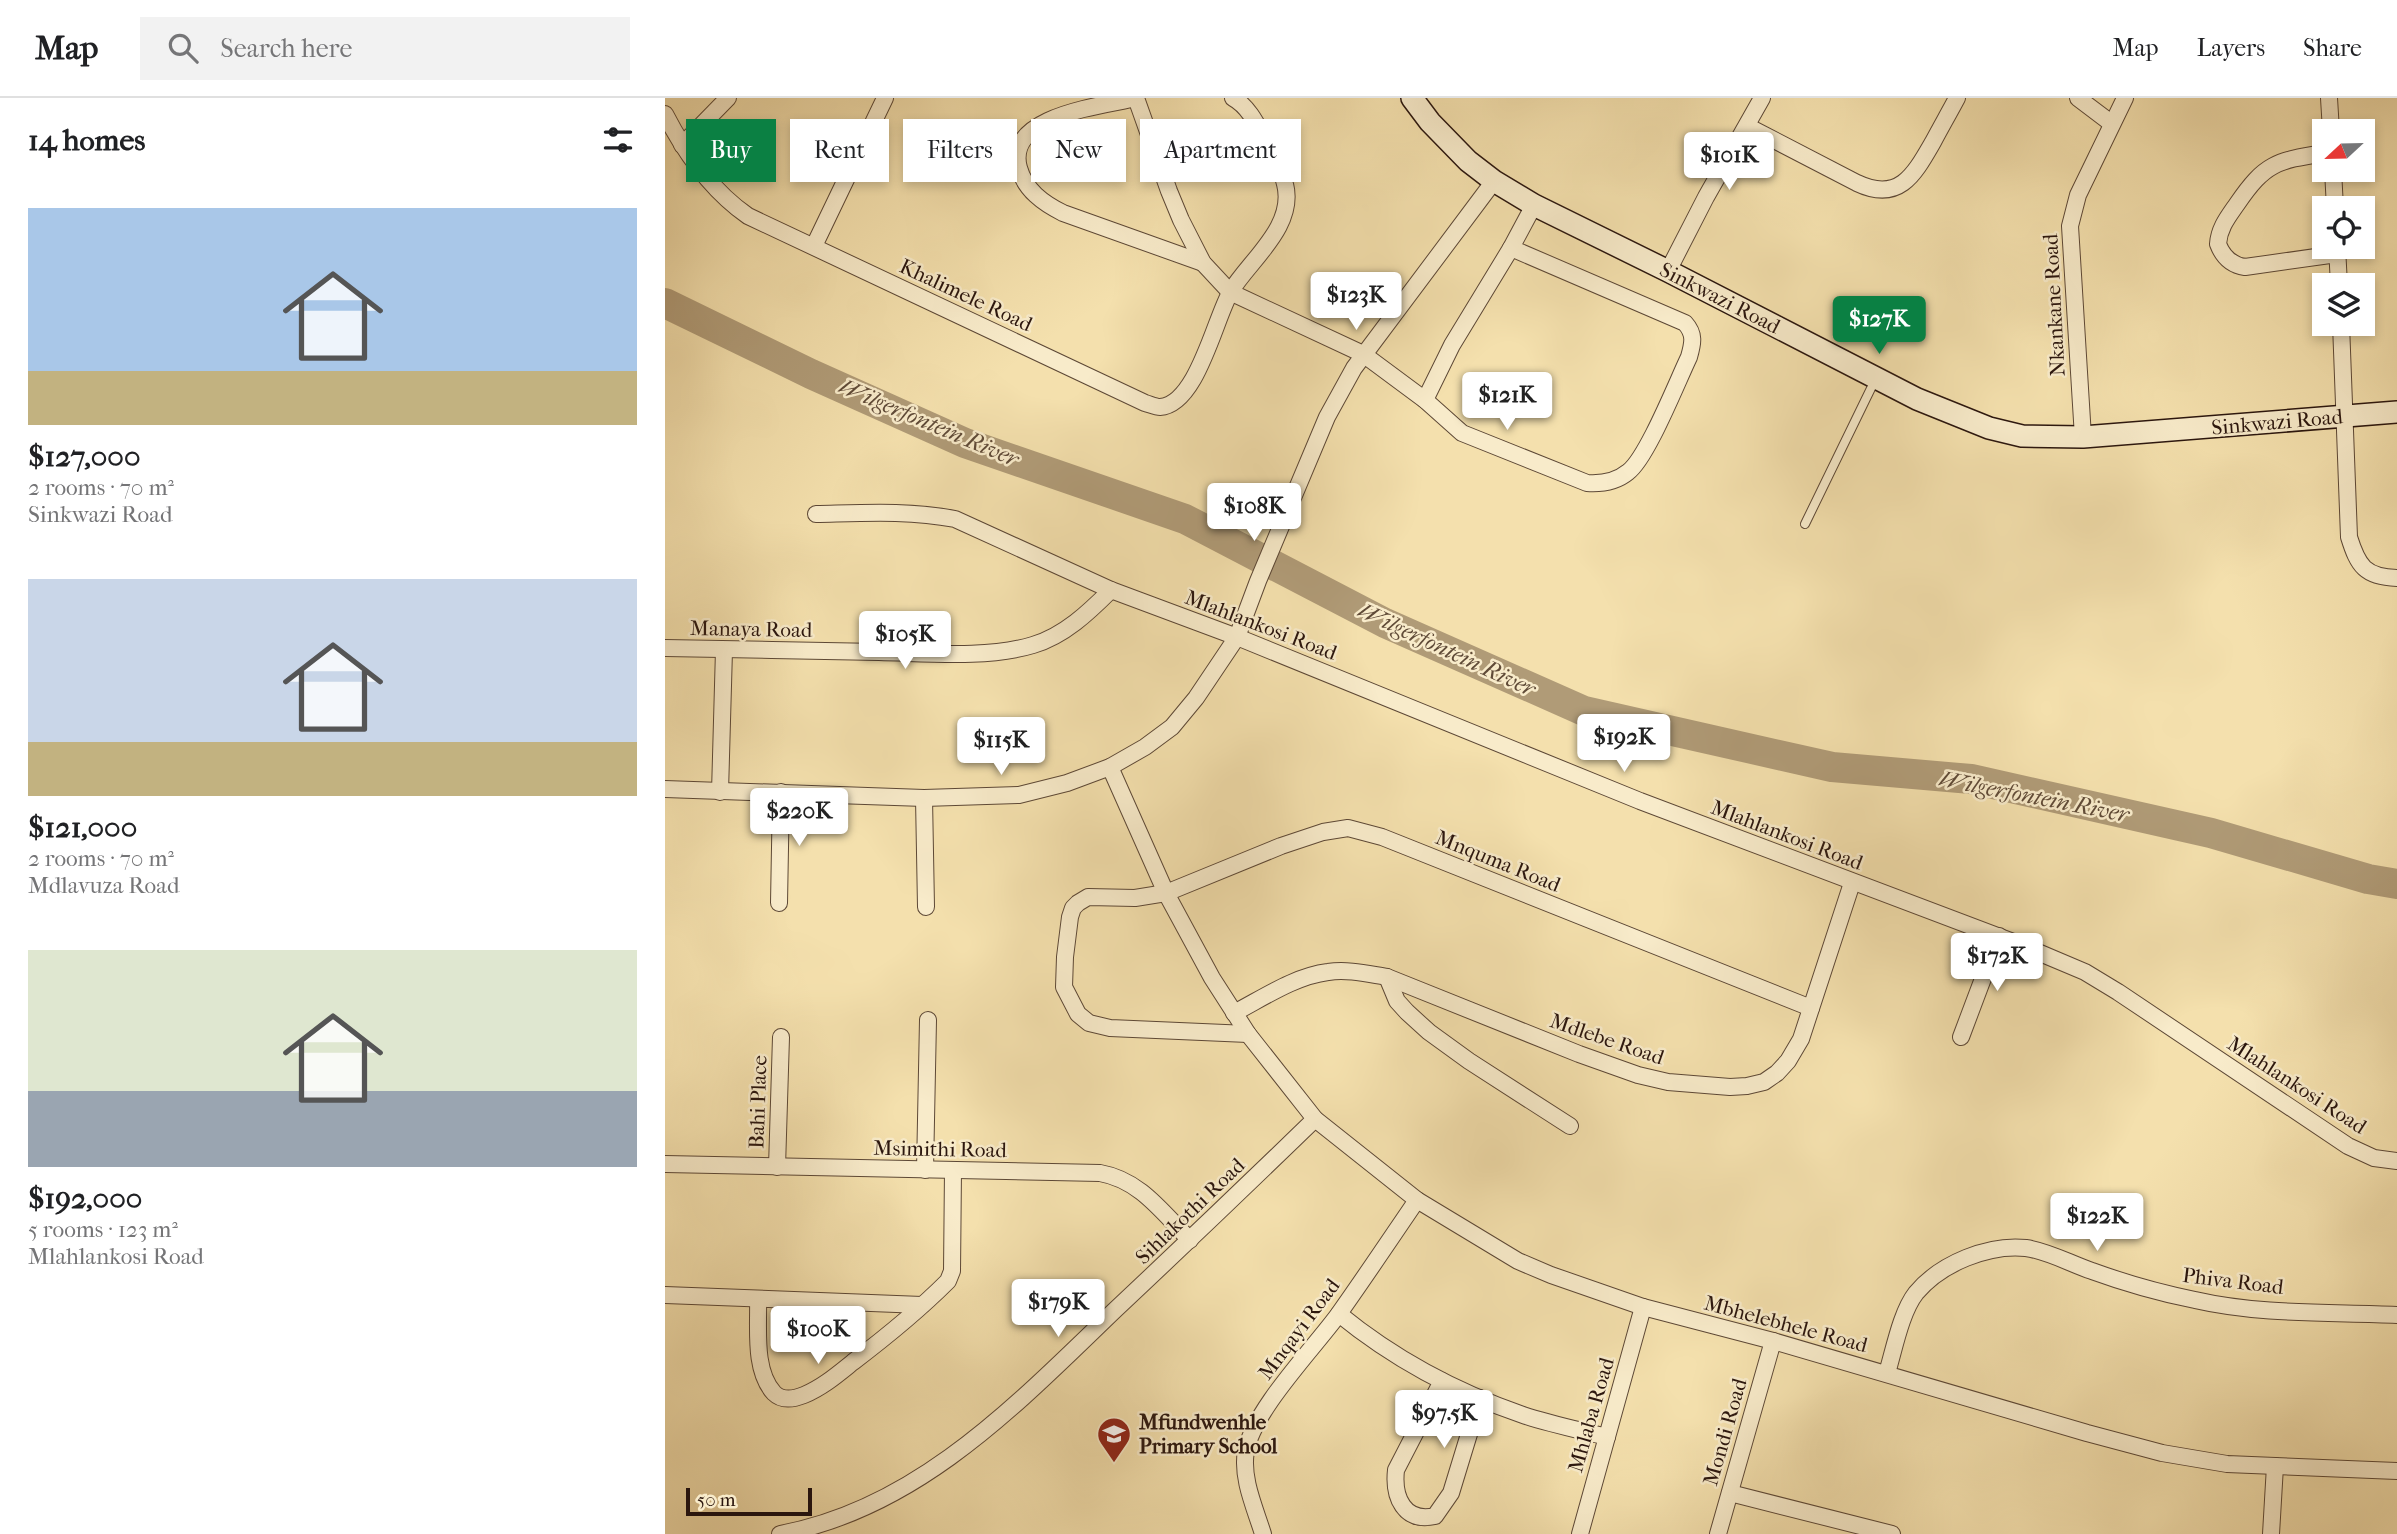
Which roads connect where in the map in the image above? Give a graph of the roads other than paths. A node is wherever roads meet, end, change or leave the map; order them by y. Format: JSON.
{"nodes":[{"id":1,"x":728,"y":98,"type":"edge"},
{"id":2,"x":885,"y":98,"type":"edge"},
{"id":3,"x":1136,"y":98,"type":"edge"},
{"id":4,"x":1233,"y":98,"type":"edge"},
{"id":5,"x":1412,"y":98,"type":"edge"},
{"id":6,"x":1762,"y":98,"type":"edge"},
{"id":7,"x":1957,"y":98,"type":"edge"},
{"id":8,"x":2078,"y":98,"type":"edge"},
{"id":9,"x":2125,"y":98,"type":"edge"},
{"id":10,"x":2329,"y":98,"type":"edge"},
{"id":11,"x":665,"y":114,"type":"edge"},
{"id":12,"x":2330,"y":119,"type":"edge"},
{"id":13,"x":2111,"y":123,"type":"junction"},
{"id":14,"x":1747,"y":126,"type":"junction"},
{"id":15,"x":681,"y":145,"type":"junction"},
{"id":16,"x":2312,"y":155,"type":"edge"},
{"id":17,"x":1494,"y":181,"type":"junction"},
{"id":18,"x":1534,"y":205,"type":"junction"},
{"id":19,"x":814,"y":247,"type":"junction"},
{"id":20,"x":1511,"y":248,"type":"junction"},
{"id":21,"x":2312,"y":255,"type":"edge"},
{"id":22,"x":1203,"y":262,"type":"junction"},
{"id":23,"x":1668,"y":271,"type":"junction"},
{"id":24,"x":1230,"y":292,"type":"junction"},
{"id":25,"x":2342,"y":336,"type":"edge"},
{"id":26,"x":1363,"y":354,"type":"junction"},
{"id":27,"x":1876,"y":378,"type":"junction"},
{"id":28,"x":1425,"y":400,"type":"junction"},
{"id":29,"x":2397,"y":412,"type":"edge"},
{"id":30,"x":2346,"y":416,"type":"junction"},
{"id":31,"x":2083,"y":437,"type":"junction"},
{"id":32,"x":816,"y":514,"type":"dead end"},
{"id":33,"x":1804,"y":524,"type":"dead end"},
{"id":34,"x":2397,"y":578,"type":"edge"},
{"id":35,"x":1111,"y":590,"type":"junction"},
{"id":36,"x":1237,"y":637,"type":"junction"},
{"id":37,"x":665,"y":648,"type":"edge"},
{"id":38,"x":724,"y":650,"type":"junction"},
{"id":39,"x":1110,"y":767,"type":"junction"},
{"id":40,"x":665,"y":789,"type":"edge"},
{"id":41,"x":720,"y":792,"type":"junction"},
{"id":42,"x":781,"y":792,"type":"junction"},
{"id":43,"x":924,"y":798,"type":"junction"},
{"id":44,"x":1852,"y":883,"type":"junction"},
{"id":45,"x":1166,"y":893,"type":"junction"},
{"id":46,"x":779,"y":903,"type":"dead end"},
{"id":47,"x":926,"y":907,"type":"dead end"},
{"id":48,"x":1999,"y":936,"type":"junction"},
{"id":49,"x":1387,"y":978,"type":"junction"},
{"id":50,"x":1811,"y":1008,"type":"junction"},
{"id":51,"x":1234,"y":1013,"type":"junction"},
{"id":52,"x":928,"y":1020,"type":"dead end"},
{"id":53,"x":1248,"y":1034,"type":"junction"},
{"id":54,"x":781,"y":1037,"type":"dead end"},
{"id":55,"x":1961,"y":1037,"type":"dead end"},
{"id":56,"x":1315,"y":1119,"type":"junction"},
{"id":57,"x":1570,"y":1126,"type":"dead end"},
{"id":58,"x":2397,"y":1161,"type":"edge"},
{"id":59,"x":665,"y":1164,"type":"edge"},
{"id":60,"x":777,"y":1167,"type":"junction"},
{"id":61,"x":925,"y":1170,"type":"junction"},
{"id":62,"x":953,"y":1170,"type":"junction"},
{"id":63,"x":1417,"y":1200,"type":"junction"},
{"id":64,"x":1190,"y":1240,"type":"junction"},
{"id":65,"x":665,"y":1295,"type":"edge"},
{"id":66,"x":758,"y":1298,"type":"junction"},
{"id":67,"x":922,"y":1305,"type":"junction"},
{"id":68,"x":1643,"y":1307,"type":"junction"},
{"id":69,"x":1339,"y":1314,"type":"junction"},
{"id":70,"x":2397,"y":1315,"type":"edge"},
{"id":71,"x":1773,"y":1341,"type":"junction"},
{"id":72,"x":1887,"y":1373,"type":"junction"},
{"id":73,"x":1442,"y":1381,"type":"junction"},
{"id":74,"x":1480,"y":1398,"type":"junction"},
{"id":75,"x":1607,"y":1437,"type":"junction"},
{"id":76,"x":2275,"y":1466,"type":"junction"},
{"id":77,"x":2397,"y":1471,"type":"edge"},
{"id":78,"x":1730,"y":1493,"type":"junction"},
{"id":79,"x":1884,"y":1533,"type":"edge"},
{"id":80,"x":781,"y":1534,"type":"edge"},
{"id":81,"x":1263,"y":1534,"type":"edge"},
{"id":82,"x":1580,"y":1534,"type":"edge"},
{"id":83,"x":1718,"y":1534,"type":"edge"},
{"id":84,"x":2271,"y":1534,"type":"edge"}],
"edges":[{"from":1,"to":15,"type":"street"},
{"from":2,"to":19,"type":"street"},
{"from":3,"to":22,"type":"street"},
{"from":3,"to":22,"type":"street"},
{"from":4,"to":24,"type":"street","name":"Khalimele Road"},
{"from":5,"to":17,"type":"street","name":"Sinkwazi Road"},
{"from":6,"to":14,"type":"street"},
{"from":7,"to":14,"type":"street"},
{"from":8,"to":13,"type":"street"},
{"from":9,"to":13,"type":"street","name":"Nkankane Road"},
{"from":10,"to":12,"type":"street"},
{"from":11,"to":15,"type":"street","name":"Khalimele Road"},
{"from":13,"to":31,"type":"street","name":"Nkankane Road"},
{"from":14,"to":23,"type":"street"},
{"from":15,"to":19,"type":"street","name":"Khalimele Road"},
{"from":16,"to":21,"type":"street"},
{"from":17,"to":18,"type":"street","name":"Sinkwazi Road"},
{"from":17,"to":26,"type":"street"},
{"from":18,"to":20,"type":"street"},
{"from":18,"to":23,"type":"street","name":"Sinkwazi Road"},
{"from":19,"to":24,"type":"street","name":"Khalimele Road"},
{"from":20,"to":28,"type":"street"},
{"from":20,"to":28,"type":"street"},
{"from":22,"to":24,"type":"street"},
{"from":23,"to":27,"type":"street","name":"Sinkwazi Road"},
{"from":24,"to":26,"type":"street"},
{"from":25,"to":30,"type":"street"},
{"from":26,"to":28,"type":"street"},
{"from":26,"to":36,"type":"street"},
{"from":27,"to":31,"type":"street","name":"Sinkwazi Road"},
{"from":27,"to":33,"type":"lane"},
{"from":29,"to":30,"type":"street","name":"Sinkwazi Road"},
{"from":30,"to":31,"type":"street","name":"Sinkwazi Road"},
{"from":30,"to":34,"type":"street"},
{"from":32,"to":35,"type":"street","name":"Mlahlankosi Road"},
{"from":35,"to":36,"type":"street","name":"Mlahlankosi Road"},
{"from":35,"to":38,"type":"street","name":"Manaya Road"},
{"from":36,"to":39,"type":"street"},
{"from":36,"to":44,"type":"street","name":"Mlahlankosi Road"},
{"from":37,"to":38,"type":"street","name":"Manaya Road"},
{"from":38,"to":41,"type":"street"},
{"from":39,"to":43,"type":"street"},
{"from":39,"to":45,"type":"street","name":"Mbhelebhele Road"},
{"from":40,"to":41,"type":"street"},
{"from":41,"to":42,"type":"street"},
{"from":42,"to":43,"type":"street"},
{"from":42,"to":46,"type":"street"},
{"from":43,"to":47,"type":"street"},
{"from":44,"to":48,"type":"street","name":"Mlahlankosi Road"},
{"from":44,"to":50,"type":"street","name":"Mdlebe Road"},
{"from":45,"to":50,"type":"street","name":"Mnquma Road"},
{"from":45,"to":51,"type":"street","name":"Mbhelebhele Road"},
{"from":45,"to":53,"type":"street"},
{"from":48,"to":55,"type":"street"},
{"from":48,"to":58,"type":"street","name":"Mlahlankosi Road"},
{"from":49,"to":50,"type":"street","name":"Mdlebe Road"},
{"from":49,"to":51,"type":"street","name":"Mdlebe Road"},
{"from":49,"to":57,"type":"street"},
{"from":51,"to":53,"type":"street","name":"Mbhelebhele Road"},
{"from":52,"to":61,"type":"street"},
{"from":53,"to":56,"type":"street","name":"Mbhelebhele Road"},
{"from":54,"to":60,"type":"street","name":"Bahi Place"},
{"from":56,"to":63,"type":"street","name":"Mbhelebhele Road"},
{"from":56,"to":64,"type":"street","name":"Sihlakothi Road"},
{"from":59,"to":60,"type":"street","name":"Msimithi Road"},
{"from":60,"to":61,"type":"street","name":"Msimithi Road"},
{"from":61,"to":62,"type":"street","name":"Msimithi Road"},
{"from":62,"to":64,"type":"street","name":"Msimithi Road"},
{"from":62,"to":67,"type":"street"},
{"from":63,"to":68,"type":"street","name":"Mbhelebhele Road"},
{"from":63,"to":69,"type":"street","name":"Mnqayi Road"},
{"from":64,"to":80,"type":"street","name":"Sihlakothi Road"},
{"from":65,"to":66,"type":"street"},
{"from":66,"to":67,"type":"street"},
{"from":66,"to":67,"type":"street"},
{"from":68,"to":71,"type":"street","name":"Mbhelebhele Road"},
{"from":68,"to":75,"type":"street","name":"Mhlaba Road"},
{"from":69,"to":73,"type":"street"},
{"from":69,"to":81,"type":"street","name":"Mnqayi Road"},
{"from":70,"to":72,"type":"street","name":"Phiva Road"},
{"from":71,"to":72,"type":"street","name":"Mbhelebhele Road"},
{"from":71,"to":78,"type":"street","name":"Mondi Road"},
{"from":72,"to":76,"type":"street","name":"Mbhelebhele Road"},
{"from":73,"to":74,"type":"street"},
{"from":73,"to":74,"type":"street"},
{"from":74,"to":75,"type":"street"},
{"from":75,"to":82,"type":"street","name":"Mhlaba Road"},
{"from":76,"to":77,"type":"street","name":"Mbhelebhele Road"},
{"from":76,"to":84,"type":"street"},
{"from":78,"to":79,"type":"street"},
{"from":78,"to":83,"type":"street","name":"Mondi Road"}]}
